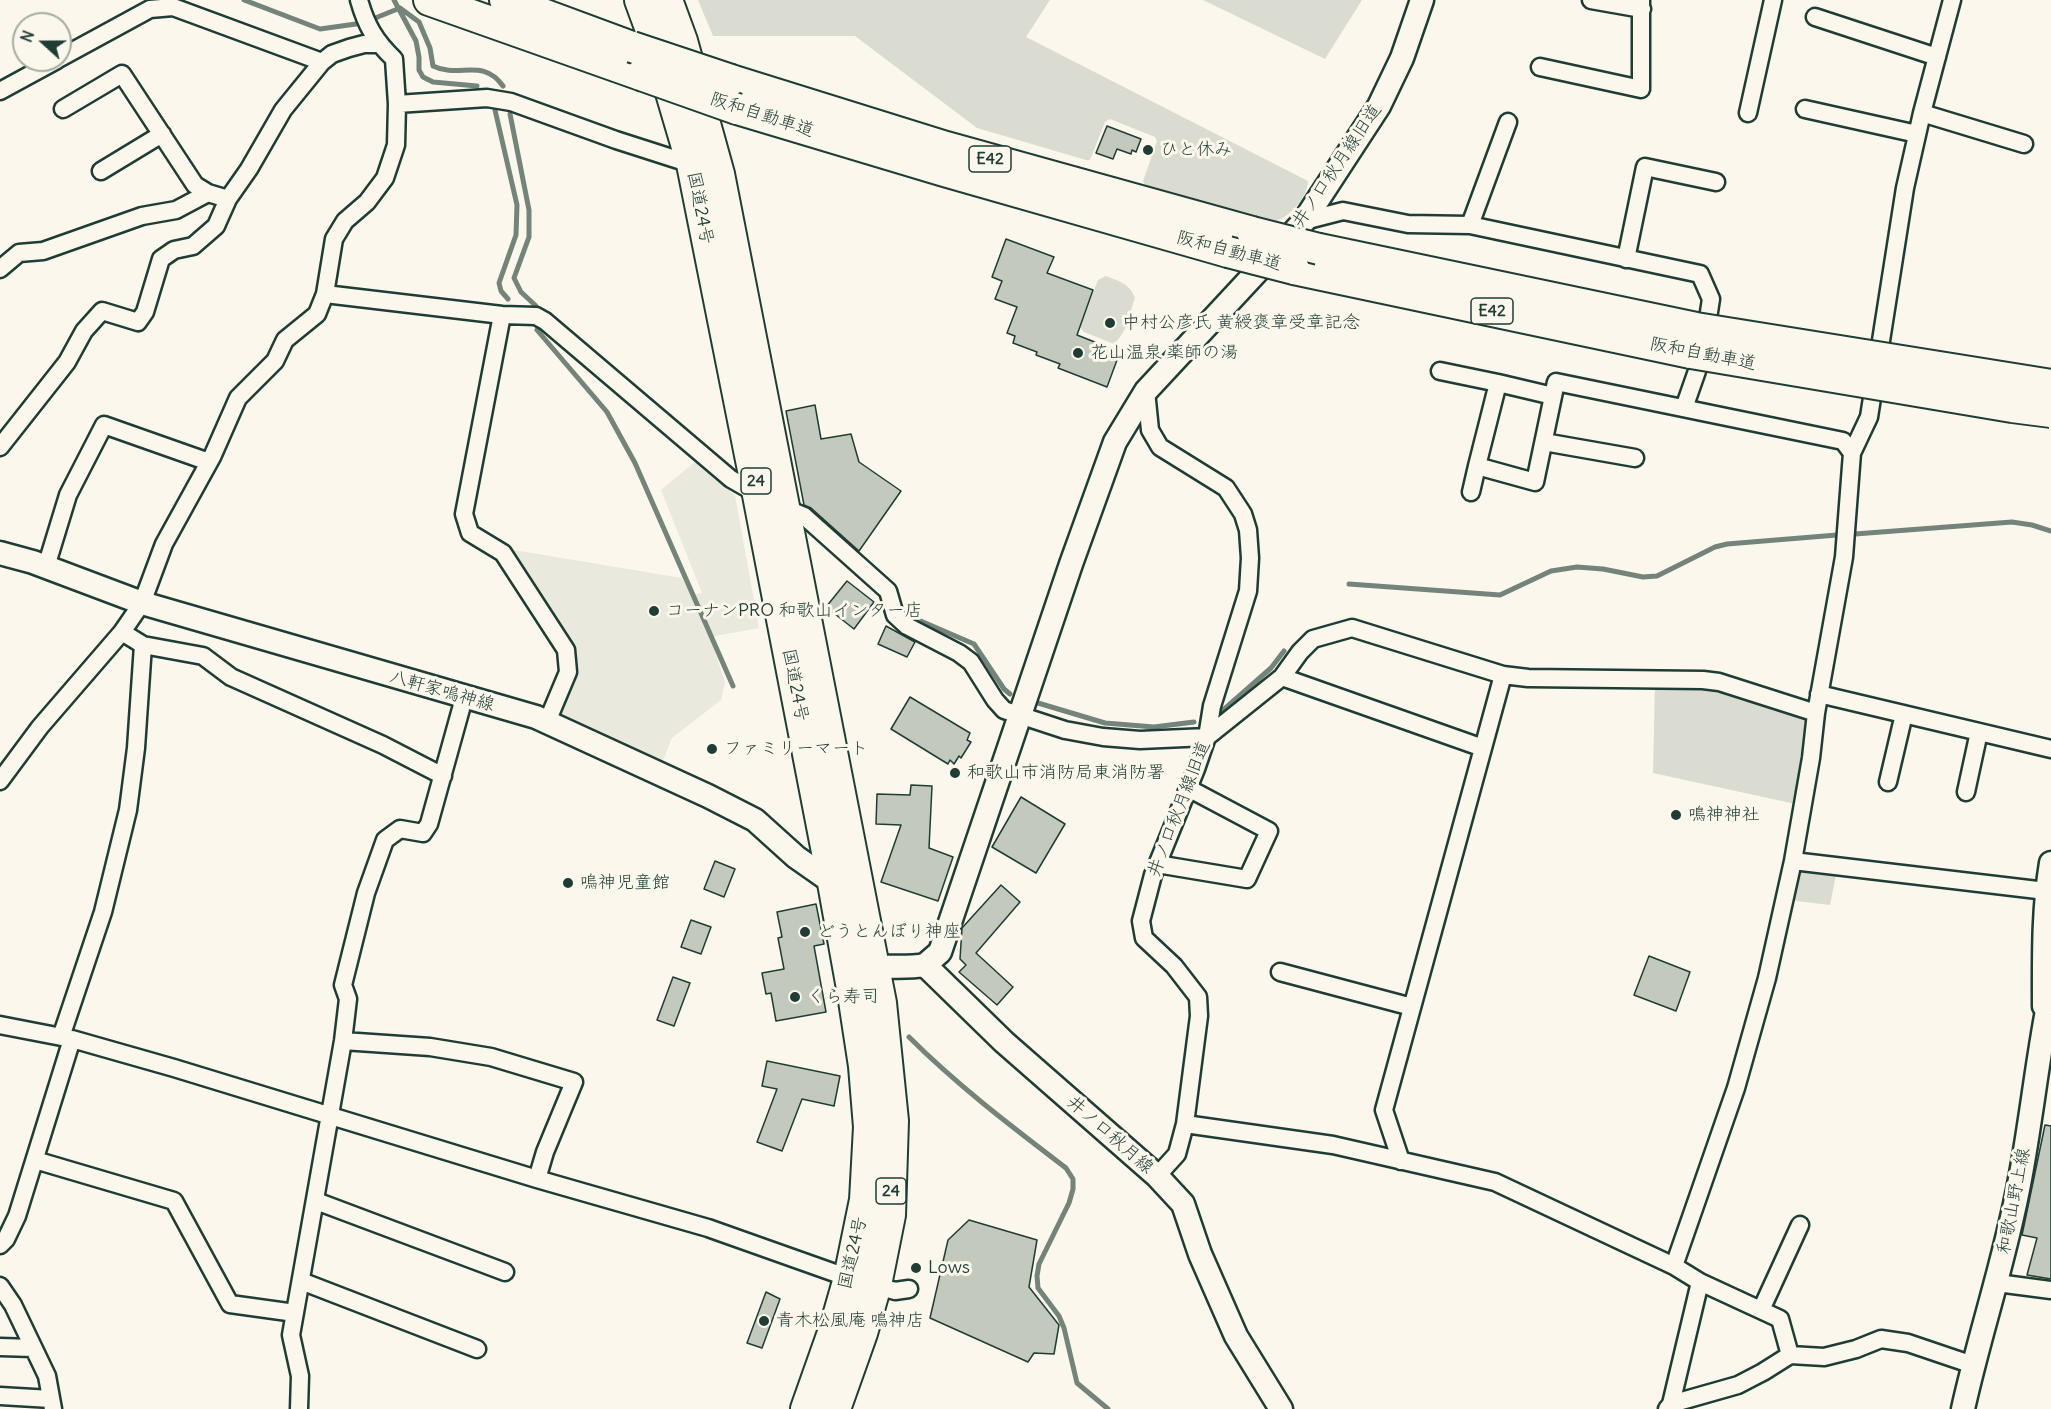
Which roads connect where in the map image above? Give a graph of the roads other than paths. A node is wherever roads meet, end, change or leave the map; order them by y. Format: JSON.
{"nodes":[{"id":1,"x":506,"y":0,"type":"edge"},
{"id":2,"x":640,"y":0,"type":"edge"},
{"id":3,"x":667,"y":0,"type":"edge"},
{"id":4,"x":1422,"y":0,"type":"edge"},
{"id":5,"x":1591,"y":0,"type":"edge"},
{"id":6,"x":1773,"y":0,"type":"edge"},
{"id":7,"x":1952,"y":0,"type":"edge"},
{"id":8,"x":359,"y":1,"type":"edge"},
{"id":9,"x":433,"y":2,"type":"edge"},
{"id":10,"x":1642,"y":4,"type":"edge"},
{"id":11,"x":1815,"y":17,"type":"dead end"},
{"id":12,"x":375,"y":38,"type":"junction"},
{"id":13,"x":72,"y":52,"type":"edge"},
{"id":14,"x":1937,"y":57,"type":"junction"},
{"id":15,"x":321,"y":63,"type":"junction"},
{"id":16,"x":1540,"y":66,"type":"dead end"},
{"id":17,"x":35,"y":72,"type":"edge"},
{"id":18,"x":0,"y":91,"type":"edge"},
{"id":19,"x":734,"y":94,"type":"junction"},
{"id":20,"x":397,"y":104,"type":"junction"},
{"id":21,"x":1805,"y":109,"type":"dead end"},
{"id":22,"x":63,"y":110,"type":"dead end"},
{"id":23,"x":1748,"y":113,"type":"dead end"},
{"id":24,"x":1922,"y":113,"type":"junction"},
{"id":25,"x":1508,"y":122,"type":"dead end"},
{"id":26,"x":162,"y":134,"type":"junction"},
{"id":27,"x":1917,"y":134,"type":"junction"},
{"id":28,"x":2024,"y":144,"type":"dead end"},
{"id":29,"x":692,"y":164,"type":"junction"},
{"id":30,"x":101,"y":171,"type":"dead end"},
{"id":31,"x":719,"y":174,"type":"junction"},
{"id":32,"x":1716,"y":182,"type":"dead end"},
{"id":33,"x":208,"y":193,"type":"junction"},
{"id":34,"x":228,"y":199,"type":"junction"},
{"id":35,"x":1304,"y":221,"type":"junction"},
{"id":36,"x":1470,"y":225,"type":"junction"},
{"id":37,"x":1626,"y":259,"type":"junction"},
{"id":38,"x":0,"y":269,"type":"edge"},
{"id":39,"x":326,"y":294,"type":"junction"},
{"id":40,"x":502,"y":315,"type":"junction"},
{"id":41,"x":1693,"y":340,"type":"junction"},
{"id":42,"x":1440,"y":370,"type":"dead end"},
{"id":43,"x":1498,"y":383,"type":"junction"},
{"id":44,"x":2051,"y":385,"type":"edge"},
{"id":45,"x":1146,"y":391,"type":"junction"},
{"id":46,"x":1553,"y":396,"type":"junction"},
{"id":47,"x":1684,"y":408,"type":"junction"},
{"id":48,"x":2051,"y":412,"type":"edge"},
{"id":49,"x":1544,"y":442,"type":"junction"},
{"id":50,"x":0,"y":447,"type":"edge"},
{"id":51,"x":1852,"y":453,"type":"junction"},
{"id":52,"x":1635,"y":458,"type":"dead end"},
{"id":53,"x":209,"y":462,"type":"junction"},
{"id":54,"x":1477,"y":466,"type":"junction"},
{"id":55,"x":1471,"y":492,"type":"dead end"},
{"id":56,"x":758,"y":495,"type":"junction"},
{"id":57,"x":786,"y":509,"type":"junction"},
{"id":58,"x":0,"y":553,"type":"edge"},
{"id":59,"x":46,"y":567,"type":"junction"},
{"id":60,"x":142,"y":603,"type":"junction"},
{"id":61,"x":122,"y":632,"type":"junction"},
{"id":62,"x":143,"y":645,"type":"junction"},
{"id":63,"x":1503,"y":675,"type":"junction"},
{"id":64,"x":1282,"y":677,"type":"junction"},
{"id":65,"x":1819,"y":694,"type":"junction"},
{"id":66,"x":464,"y":698,"type":"junction"},
{"id":67,"x":1816,"y":713,"type":"junction"},
{"id":68,"x":1904,"y":714,"type":"junction"},
{"id":69,"x":1019,"y":715,"type":"junction"},
{"id":70,"x":547,"y":722,"type":"junction"},
{"id":71,"x":1979,"y":732,"type":"junction"},
{"id":72,"x":1207,"y":737,"type":"junction"},
{"id":73,"x":1483,"y":748,"type":"junction"},
{"id":74,"x":2051,"y":749,"type":"edge"},
{"id":75,"x":443,"y":776,"type":"junction"},
{"id":76,"x":0,"y":781,"type":"edge"},
{"id":77,"x":1888,"y":782,"type":"dead end"},
{"id":78,"x":1188,"y":788,"type":"junction"},
{"id":79,"x":1966,"y":792,"type":"dead end"},
{"id":80,"x":1793,"y":861,"type":"junction"},
{"id":81,"x":1157,"y":864,"type":"junction"},
{"id":82,"x":2051,"y":864,"type":"edge"},
{"id":83,"x":845,"y":882,"type":"junction"},
{"id":84,"x":2049,"y":892,"type":"edge"},
{"id":85,"x":924,"y":965,"type":"junction"},
{"id":86,"x":861,"y":967,"type":"junction"},
{"id":87,"x":1280,"y":972,"type":"dead end"},
{"id":88,"x":2051,"y":990,"type":"edge"},
{"id":89,"x":1412,"y":1007,"type":"junction"},
{"id":90,"x":0,"y":1025,"type":"edge"},
{"id":91,"x":2047,"y":1025,"type":"edge"},
{"id":92,"x":67,"y":1038,"type":"junction"},
{"id":93,"x":343,"y":1041,"type":"junction"},
{"id":94,"x":331,"y":1117,"type":"junction"},
{"id":95,"x":1185,"y":1124,"type":"junction"},
{"id":96,"x":35,"y":1160,"type":"junction"},
{"id":97,"x":1401,"y":1161,"type":"junction"},
{"id":98,"x":1157,"y":1176,"type":"junction"},
{"id":99,"x":537,"y":1179,"type":"junction"},
{"id":100,"x":315,"y":1201,"type":"junction"},
{"id":101,"x":1800,"y":1225,"type":"dead end"},
{"id":102,"x":0,"y":1245,"type":"edge"},
{"id":103,"x":1674,"y":1266,"type":"junction"},
{"id":104,"x":504,"y":1272,"type":"dead end"},
{"id":105,"x":301,"y":1281,"type":"junction"},
{"id":106,"x":863,"y":1281,"type":"junction"},
{"id":107,"x":1700,"y":1282,"type":"junction"},
{"id":108,"x":1997,"y":1283,"type":"junction"},
{"id":109,"x":0,"y":1286,"type":"edge"},
{"id":110,"x":909,"y":1289,"type":"dead end"},
{"id":111,"x":2051,"y":1290,"type":"edge"},
{"id":112,"x":1761,"y":1310,"type":"junction"},
{"id":113,"x":295,"y":1313,"type":"junction"},
{"id":114,"x":0,"y":1347,"type":"edge"},
{"id":115,"x":33,"y":1348,"type":"junction"},
{"id":116,"x":477,"y":1349,"type":"dead end"},
{"id":117,"x":1790,"y":1355,"type":"junction"},
{"id":118,"x":1973,"y":1365,"type":"junction"},
{"id":119,"x":0,"y":1396,"type":"edge"},
{"id":120,"x":52,"y":1404,"type":"edge"},
{"id":121,"x":1669,"y":1407,"type":"edge"},
{"id":122,"x":299,"y":1409,"type":"edge"},
{"id":123,"x":806,"y":1409,"type":"edge"},
{"id":124,"x":835,"y":1409,"type":"edge"},
{"id":125,"x":1281,"y":1409,"type":"edge"},
{"id":126,"x":1963,"y":1409,"type":"edge"}],
"edges":[{"from":1,"to":19,"type":"highway","name":"阪和自動車道","number":"E42","bridge":true},
{"from":2,"to":29,"type":"highway","name":"国道24号","number":"24"},
{"from":3,"to":31,"type":"highway","name":"国道24号","number":"24"},
{"from":4,"to":35,"type":"main road","name":"井ノ口秋月線旧道"},
{"from":5,"to":10,"type":"street"},
{"from":6,"to":23,"type":"street"},
{"from":7,"to":14,"type":"street"},
{"from":8,"to":12,"type":"street"},
{"from":9,"to":19,"type":"highway","name":"阪和自動車道","number":"E42","bridge":true},
{"from":10,"to":16,"type":"street"},
{"from":11,"to":14,"type":"street"},
{"from":12,"to":15,"type":"street"},
{"from":12,"to":20,"type":"street"},
{"from":13,"to":15,"type":"street"},
{"from":14,"to":24,"type":"street"},
{"from":15,"to":34,"type":"street"},
{"from":17,"to":18,"type":"street"},
{"from":19,"to":41,"type":"highway","name":"阪和自動車道","number":"E42","bridge":true},
{"from":19,"to":41,"type":"highway","name":"阪和自動車道","number":"E42","bridge":true},
{"from":20,"to":29,"type":"street"},
{"from":20,"to":39,"type":"street"},
{"from":21,"to":27,"type":"street"},
{"from":22,"to":26,"type":"street"},
{"from":24,"to":27,"type":"street"},
{"from":24,"to":28,"type":"street"},
{"from":25,"to":36,"type":"street"},
{"from":26,"to":30,"type":"street"},
{"from":26,"to":33,"type":"street"},
{"from":27,"to":51,"type":"street"},
{"from":29,"to":31,"type":"street"},
{"from":29,"to":56,"type":"highway","name":"国道24号","number":"24"},
{"from":31,"to":57,"type":"highway","name":"国道24号","number":"24"},
{"from":32,"to":37,"type":"street"},
{"from":33,"to":34,"type":"street"},
{"from":33,"to":38,"type":"street"},
{"from":34,"to":50,"type":"street"},
{"from":35,"to":36,"type":"street"},
{"from":35,"to":45,"type":"main road","name":"井ノ口秋月線旧道"},
{"from":36,"to":37,"type":"street"},
{"from":37,"to":47,"type":"street"},
{"from":39,"to":40,"type":"street"},
{"from":39,"to":53,"type":"street"},
{"from":40,"to":56,"type":"street"},
{"from":40,"to":70,"type":"street"},
{"from":41,"to":44,"type":"highway","name":"阪和自動車道","number":"E42","bridge":true},
{"from":41,"to":48,"type":"highway","name":"阪和自動車道","number":"E42","bridge":true},
{"from":42,"to":43,"type":"street"},
{"from":43,"to":46,"type":"street"},
{"from":43,"to":54,"type":"street"},
{"from":45,"to":69,"type":"main road","name":"井ノ口秋月線旧道"},
{"from":45,"to":72,"type":"street","name":"井ノ口秋月線旧道"},
{"from":46,"to":47,"type":"street"},
{"from":46,"to":49,"type":"street"},
{"from":47,"to":51,"type":"street"},
{"from":49,"to":52,"type":"street"},
{"from":49,"to":54,"type":"street"},
{"from":51,"to":65,"type":"street"},
{"from":53,"to":59,"type":"street"},
{"from":53,"to":60,"type":"street"},
{"from":54,"to":55,"type":"street"},
{"from":56,"to":57,"type":"street"},
{"from":56,"to":83,"type":"highway","name":"国道24号","number":"24"},
{"from":57,"to":69,"type":"street"},
{"from":57,"to":83,"type":"highway","name":"国道24号","number":"24"},
{"from":58,"to":59,"type":"main road","name":"八軒家鳴神線"},
{"from":59,"to":60,"type":"main road","name":"八軒家鳴神線"},
{"from":60,"to":61,"type":"street"},
{"from":60,"to":66,"type":"main road","name":"八軒家鳴神線"},
{"from":61,"to":62,"type":"street"},
{"from":61,"to":76,"type":"street"},
{"from":62,"to":75,"type":"street"},
{"from":62,"to":92,"type":"street"},
{"from":63,"to":64,"type":"street"},
{"from":63,"to":67,"type":"street"},
{"from":63,"to":73,"type":"street"},
{"from":64,"to":72,"type":"street"},
{"from":64,"to":73,"type":"street"},
{"from":65,"to":67,"type":"street"},
{"from":65,"to":68,"type":"street"},
{"from":66,"to":70,"type":"main road","name":"八軒家鳴神線"},
{"from":66,"to":75,"type":"street"},
{"from":67,"to":80,"type":"street"},
{"from":68,"to":71,"type":"street"},
{"from":68,"to":77,"type":"street"},
{"from":69,"to":72,"type":"street"},
{"from":69,"to":85,"type":"main road","name":"井ノ口秋月線旧道"},
{"from":70,"to":83,"type":"main road","name":"八軒家鳴神線"},
{"from":71,"to":74,"type":"street"},
{"from":71,"to":79,"type":"street"},
{"from":72,"to":78,"type":"street","name":"井ノ口秋月線旧道"},
{"from":73,"to":89,"type":"street"},
{"from":75,"to":93,"type":"street"},
{"from":78,"to":81,"type":"street","name":"井ノ口秋月線旧道"},
{"from":78,"to":81,"type":"street"},
{"from":80,"to":84,"type":"street"},
{"from":80,"to":103,"type":"street"},
{"from":81,"to":95,"type":"street","name":"井ノ口秋月線旧道"},
{"from":82,"to":84,"type":"main road"},
{"from":83,"to":86,"type":"highway","name":"国道24号","number":"24"},
{"from":84,"to":91,"type":"main road"},
{"from":85,"to":86,"type":"main road"},
{"from":85,"to":98,"type":"main road","name":"井ノ口秋月線"},
{"from":86,"to":106,"type":"highway","name":"国道24号","number":"24"},
{"from":87,"to":89,"type":"street"},
{"from":88,"to":91,"type":"main road","name":"和歌山野上線"},
{"from":89,"to":97,"type":"street"},
{"from":90,"to":92,"type":"street"},
{"from":91,"to":108,"type":"main road","name":"和歌山野上線"},
{"from":92,"to":94,"type":"street"},
{"from":92,"to":96,"type":"street"},
{"from":93,"to":94,"type":"street"},
{"from":93,"to":99,"type":"street"},
{"from":94,"to":99,"type":"street"},
{"from":94,"to":100,"type":"street"},
{"from":95,"to":97,"type":"street"},
{"from":95,"to":98,"type":"street","name":"井ノ口秋月線旧道"},
{"from":96,"to":102,"type":"street"},
{"from":96,"to":113,"type":"street"},
{"from":97,"to":103,"type":"street"},
{"from":98,"to":125,"type":"main road","name":"井ノ口秋月線"},
{"from":99,"to":106,"type":"street"},
{"from":100,"to":104,"type":"street"},
{"from":100,"to":105,"type":"street"},
{"from":101,"to":112,"type":"street"},
{"from":103,"to":107,"type":"street"},
{"from":105,"to":113,"type":"street"},
{"from":105,"to":116,"type":"street"},
{"from":106,"to":110,"type":"street"},
{"from":106,"to":123,"type":"highway","name":"国道24号","number":"24"},
{"from":106,"to":124,"type":"highway","name":"国道24号","number":"24"},
{"from":107,"to":112,"type":"street"},
{"from":107,"to":121,"type":"street"},
{"from":108,"to":111,"type":"street"},
{"from":108,"to":118,"type":"main road","name":"和歌山野上線"},
{"from":109,"to":115,"type":"street"},
{"from":112,"to":117,"type":"street"},
{"from":113,"to":122,"type":"street"},
{"from":114,"to":115,"type":"street"},
{"from":115,"to":120,"type":"street"},
{"from":117,"to":118,"type":"street"},
{"from":117,"to":121,"type":"street"},
{"from":118,"to":126,"type":"main road","name":"和歌山野上線"},
{"from":119,"to":120,"type":"street"}]}
